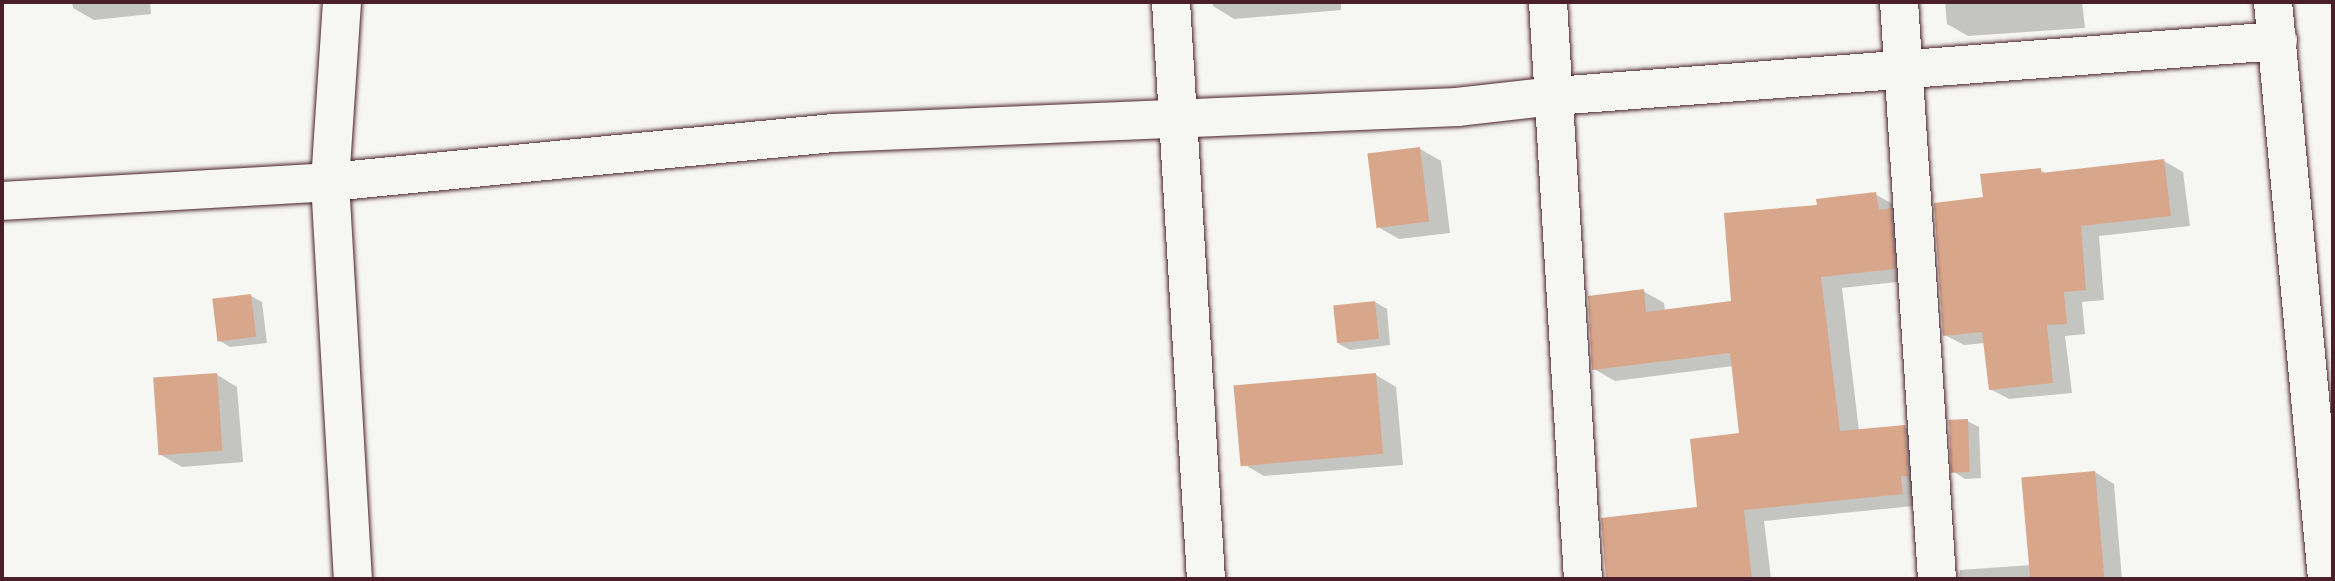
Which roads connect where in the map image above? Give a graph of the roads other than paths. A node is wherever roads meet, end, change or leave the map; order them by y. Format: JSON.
{"nodes":[{"id":1,"x":342,"y":2,"type":"edge"},
{"id":2,"x":1171,"y":2,"type":"edge"},
{"id":3,"x":1548,"y":2,"type":"edge"},
{"id":4,"x":1899,"y":2,"type":"edge"},
{"id":5,"x":2273,"y":2,"type":"edge"},
{"id":6,"x":2278,"y":41,"type":"junction"},
{"id":7,"x":1903,"y":70,"type":"junction"},
{"id":8,"x":1555,"y":96,"type":"junction"},
{"id":9,"x":1179,"y":118,"type":"junction"},
{"id":10,"x":330,"y":182,"type":"junction"},
{"id":11,"x":2,"y":201,"type":"edge"},
{"id":12,"x":353,"y":579,"type":"edge"},
{"id":13,"x":1206,"y":579,"type":"edge"},
{"id":14,"x":1583,"y":579,"type":"edge"},
{"id":15,"x":1937,"y":579,"type":"edge"},
{"id":16,"x":2327,"y":579,"type":"edge"}],
"edges":[{"from":1,"to":10,"type":"street"},
{"from":2,"to":9,"type":"street"},
{"from":3,"to":8,"type":"street"},
{"from":4,"to":7,"type":"street"},
{"from":5,"to":6,"type":"street"},
{"from":6,"to":7,"type":"street"},
{"from":6,"to":16,"type":"street"},
{"from":7,"to":8,"type":"street"},
{"from":7,"to":15,"type":"street"},
{"from":8,"to":9,"type":"street"},
{"from":8,"to":14,"type":"street"},
{"from":9,"to":10,"type":"street"},
{"from":9,"to":13,"type":"street"},
{"from":10,"to":11,"type":"street"},
{"from":10,"to":12,"type":"street"}]}
